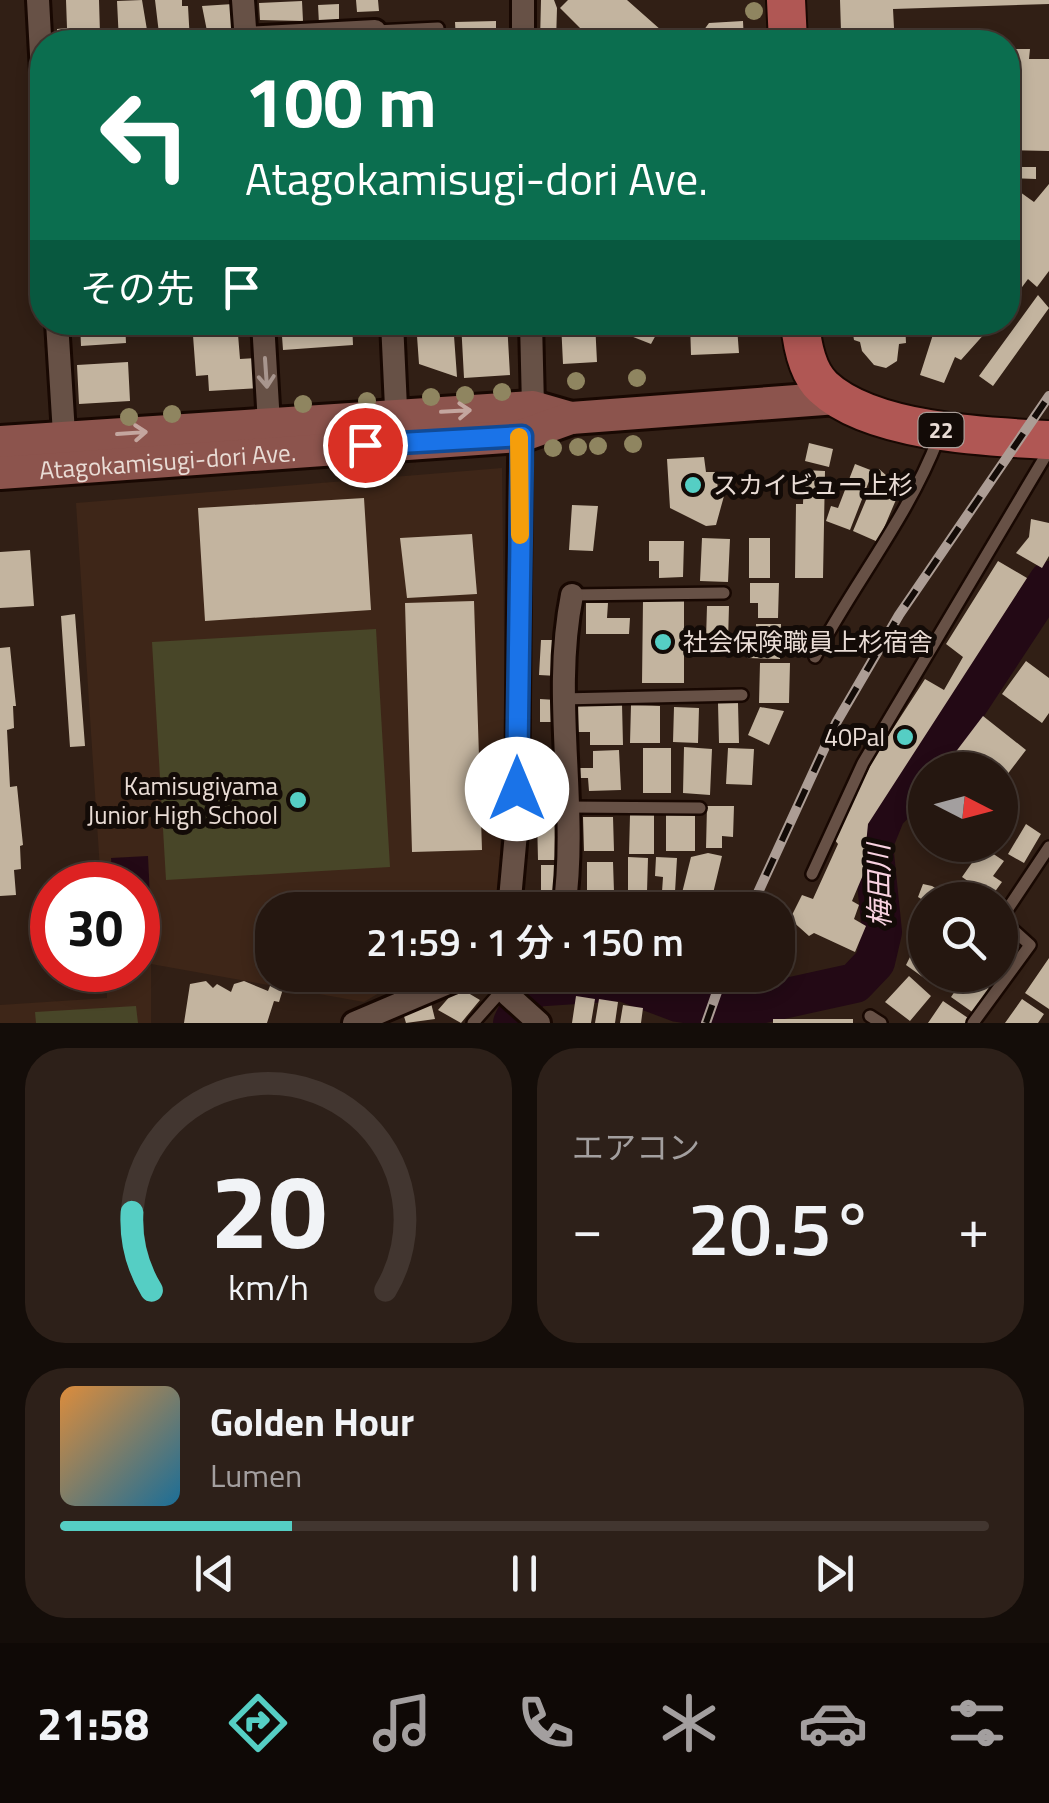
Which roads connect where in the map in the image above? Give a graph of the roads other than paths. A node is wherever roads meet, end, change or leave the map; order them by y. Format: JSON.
{"nodes":[{"id":1,"x":38,"y":0,"type":"edge"},
{"id":2,"x":243,"y":0,"type":"edge"},
{"id":3,"x":524,"y":0,"type":"edge"},
{"id":4,"x":786,"y":0,"type":"edge"},
{"id":5,"x":438,"y":28,"type":"dead end"},
{"id":6,"x":40,"y":30,"type":"edge"},
{"id":7,"x":245,"y":30,"type":"edge"},
{"id":8,"x":424,"y":30,"type":"edge"},
{"id":9,"x":523,"y":30,"type":"edge"},
{"id":10,"x":787,"y":30,"type":"edge"},
{"id":11,"x":58,"y":335,"type":"edge"},
{"id":12,"x":264,"y":335,"type":"edge"},
{"id":13,"x":393,"y":335,"type":"edge"},
{"id":14,"x":530,"y":335,"type":"edge"},
{"id":15,"x":803,"y":335,"type":"edge"},
{"id":16,"x":837,"y":398,"type":"junction"},
{"id":17,"x":527,"y":422,"type":"junction"},
{"id":18,"x":268,"y":424,"type":"junction"},
{"id":19,"x":397,"y":428,"type":"junction"},
{"id":20,"x":941,"y":430,"type":"junction"},
{"id":21,"x":1049,"y":440,"type":"edge"},
{"id":22,"x":0,"y":442,"type":"edge"},
{"id":23,"x":1049,"y":450,"type":"edge"},
{"id":24,"x":65,"y":453,"type":"junction"},
{"id":25,"x":0,"y":473,"type":"edge"},
{"id":26,"x":724,"y":593,"type":"dead end"},
{"id":27,"x":572,"y":595,"type":"joint"},
{"id":28,"x":815,"y":657,"type":"dead end"},
{"id":29,"x":742,"y":694,"type":"dead end"},
{"id":30,"x":561,"y":699,"type":"junction"},
{"id":31,"x":566,"y":808,"type":"junction"},
{"id":32,"x":700,"y":808,"type":"dead end"},
{"id":33,"x":1049,"y":848,"type":"edge"},
{"id":34,"x":812,"y":874,"type":"dead end"},
{"id":35,"x":511,"y":892,"type":"edge"},
{"id":36,"x":571,"y":892,"type":"edge"},
{"id":37,"x":1018,"y":894,"type":"edge"},
{"id":38,"x":1018,"y":934,"type":"edge"},
{"id":39,"x":1018,"y":961,"type":"edge"},
{"id":40,"x":427,"y":992,"type":"edge"},
{"id":41,"x":500,"y":992,"type":"edge"},
{"id":42,"x":511,"y":992,"type":"edge"},
{"id":43,"x":996,"y":992,"type":"edge"},
{"id":44,"x":354,"y":1023,"type":"edge"},
{"id":45,"x":473,"y":1023,"type":"edge"},
{"id":46,"x":539,"y":1023,"type":"edge"},
{"id":47,"x":973,"y":1023,"type":"edge"}],
"edges":[{"from":1,"to":6,"type":"street"},
{"from":2,"to":7,"type":"street"},
{"from":3,"to":9,"type":"street"},
{"from":4,"to":10,"type":"main road"},
{"from":5,"to":8,"type":"lane"},
{"from":11,"to":24,"type":"street"},
{"from":12,"to":18,"type":"street","one_way":true},
{"from":13,"to":19,"type":"street"},
{"from":14,"to":17,"type":"street"},
{"from":15,"to":16,"type":"main road"},
{"from":16,"to":17,"type":"street","name":"Atagokamisugi-dori Ave."},
{"from":16,"to":20,"type":"main road","number":"22"},
{"from":17,"to":19,"type":"street","name":"Atagokamisugi-dori Ave."},
{"from":17,"to":35,"type":"street"},
{"from":18,"to":19,"type":"street","name":"Atagokamisugi-dori Ave."},
{"from":24,"to":18,"type":"street","name":"Atagokamisugi-dori Ave.","one_way":true},
{"from":19,"to":24,"type":"street","name":"Atagokamisugi-dori Ave."},
{"from":20,"to":21,"type":"main road","number":"22"},
{"from":20,"to":28,"type":"lane"},
{"from":22,"to":24,"type":"street","name":"Atagokamisugi-dori Ave."},
{"from":23,"to":34,"type":"lane"},
{"from":24,"to":25,"type":"street","name":"Atagokamisugi-dori Ave."},
{"from":26,"to":27,"type":"lane"},
{"from":27,"to":30,"type":"street"},
{"from":29,"to":30,"type":"lane"},
{"from":30,"to":31,"type":"street"},
{"from":31,"to":32,"type":"lane"},
{"from":31,"to":36,"type":"street"},
{"from":33,"to":37,"type":"lane"},
{"from":38,"to":39,"type":"lane"},
{"from":40,"to":44,"type":"street"},
{"from":41,"to":45,"type":"lane"},
{"from":42,"to":46,"type":"street"},
{"from":43,"to":47,"type":"lane"}]}
